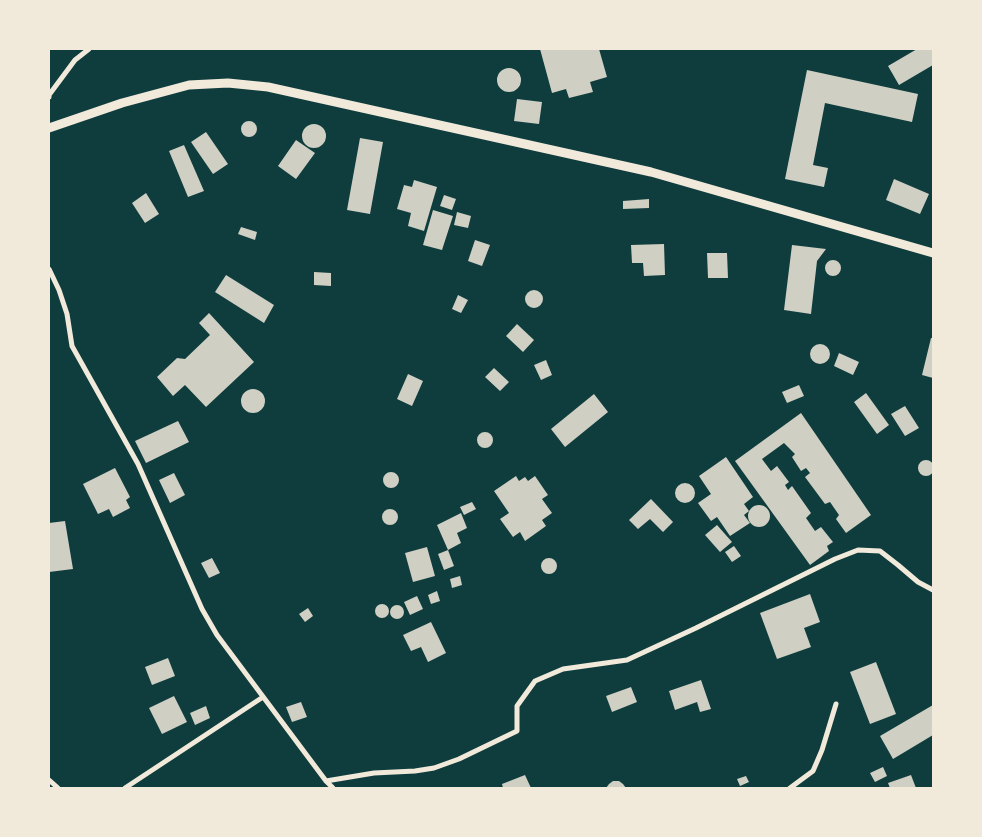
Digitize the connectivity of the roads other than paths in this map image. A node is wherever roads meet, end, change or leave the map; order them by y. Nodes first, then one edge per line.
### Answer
1 (88, 49) edge
2 (49, 97) edge
3 (49, 128) edge
4 (933, 254) edge
5 (49, 268) edge
6 (933, 590) edge
7 (263, 697) junction
8 (836, 704) dead end
9 (49, 780) edge
10 (326, 781) junction
11 (58, 788) edge
12 (125, 788) edge
13 (333, 788) edge
14 (790, 788) edge

1 - 2 street
3 - 4 street
5 - 7 street
6 - 10 street
7 - 10 street
7 - 12 street
8 - 14 street
9 - 11 street
10 - 13 street

